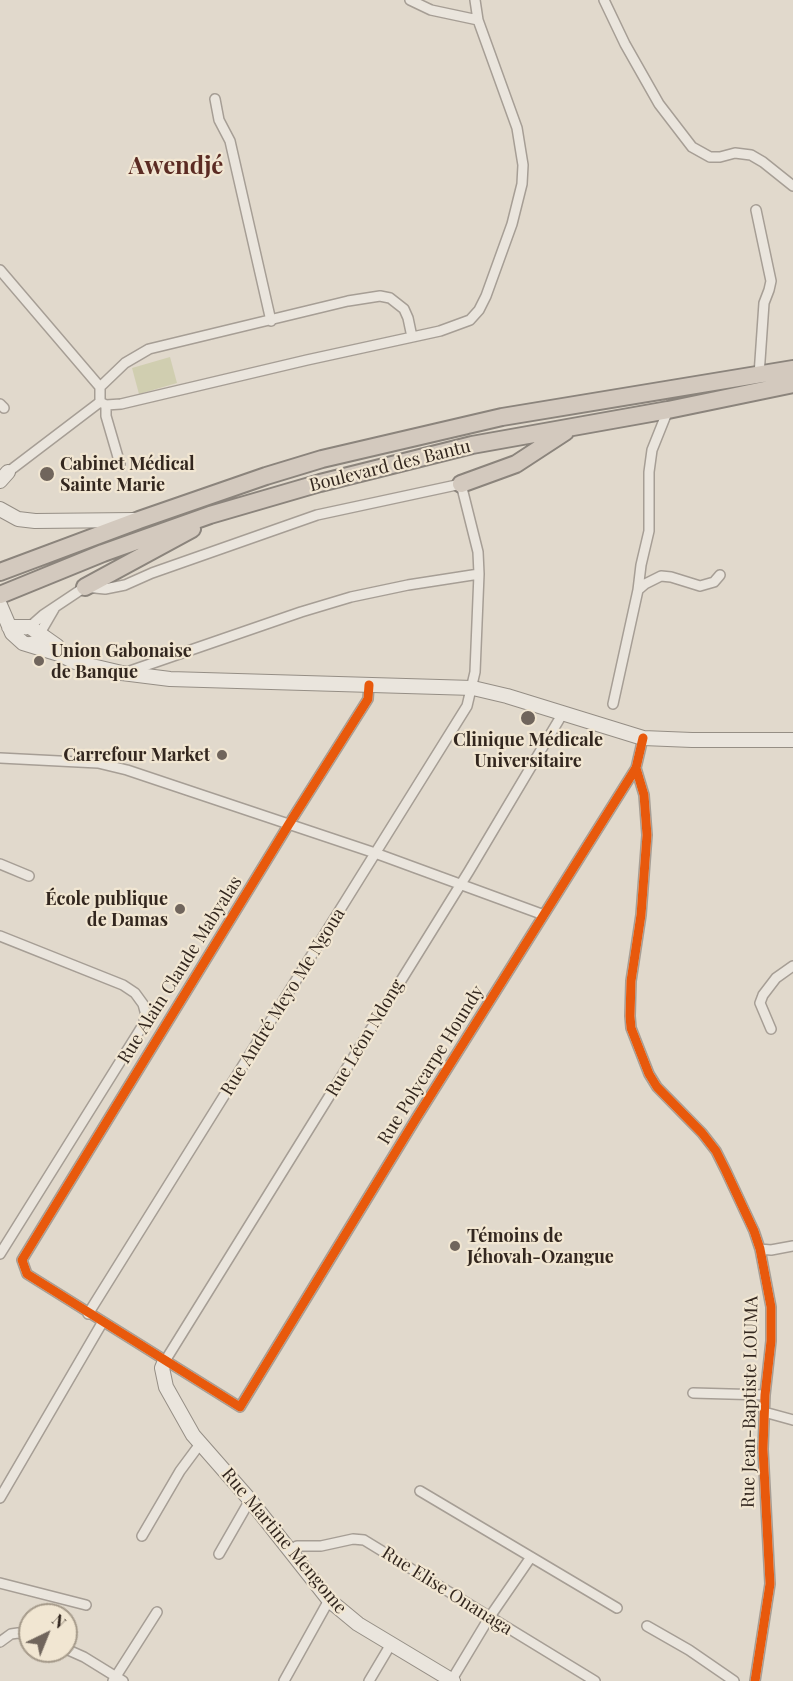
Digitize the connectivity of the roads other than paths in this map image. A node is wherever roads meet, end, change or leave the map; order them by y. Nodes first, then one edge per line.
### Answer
1 (410, 0) edge
2 (475, 0) edge
3 (604, 0) edge
4 (478, 20) junction
5 (215, 99) dead end
6 (793, 186) edge
7 (756, 210) dead end
8 (0, 270) edge
9 (271, 321) junction
10 (412, 337) junction
11 (793, 369) edge
12 (759, 375) junction
13 (793, 384) edge
14 (100, 387) junction
15 (103, 404) junction
16 (668, 410) junction
17 (570, 429) junction
18 (120, 464) dead end
19 (3, 476) edge
20 (461, 484) junction
21 (0, 509) edge
22 (210, 514) junction
23 (139, 520) junction
24 (0, 572) edge
25 (479, 574) junction
26 (720, 575) dead end
27 (121, 578) junction
28 (85, 587) joint
29 (638, 590) junction
30 (0, 595) edge
31 (0, 605) edge
32 (8, 624) junction
33 (35, 630) junction
34 (22, 642) junction
35 (64, 658) junction
36 (122, 673) junction
37 (369, 685) junction
38 (473, 688) junction
39 (613, 704) dead end
40 (563, 713) junction
41 (643, 738) junction
42 (793, 740) edge
43 (0, 758) edge
44 (636, 768) junction
45 (289, 824) junction
46 (375, 853) junction
47 (0, 864) edge
48 (29, 876) dead end
49 (459, 885) junction
50 (544, 915) junction
51 (0, 936) edge
52 (793, 966) edge
53 (771, 1029) dead end
54 (793, 1246) edge
55 (760, 1249) junction
56 (0, 1254) edge
57 (88, 1314) junction
58 (102, 1323) junction
59 (165, 1361) junction
60 (693, 1393) dead end
61 (765, 1395) junction
62 (764, 1412) junction
63 (793, 1420) edge
64 (200, 1444) junction
65 (420, 1491) dead end
66 (0, 1498) edge
67 (250, 1500) junction
68 (142, 1536) dead end
69 (290, 1550) junction
70 (219, 1554) dead end
71 (531, 1557) junction
72 (0, 1583) edge
73 (329, 1599) junction
74 (86, 1605) dead end
75 (617, 1608) dead end
76 (157, 1612) dead end
77 (489, 1618) junction
78 (646, 1626) dead end
79 (18, 1633) edge
80 (0, 1642) edge
81 (391, 1644) junction
82 (78, 1654) edge
83 (118, 1680) edge
84 (284, 1681) edge
85 (369, 1681) edge
86 (452, 1681) edge
87 (595, 1681) edge
88 (734, 1681) edge
89 (755, 1681) edge

1 - 4 street
2 - 4 street
3 - 6 street
4 - 10 street
5 - 9 street
7 - 12 street
8 - 14 street
9 - 10 street
9 - 14 street
10 - 15 street
11 - 12 highway, Boulevard des Bantu
12 - 23 highway, Boulevard des Bantu
13 - 16 highway, Boulevard des Bantu
14 - 15 street
15 - 18 street
15 - 19 street
16 - 17 highway, Boulevard des Bantu
16 - 29 street
17 - 20 highway
17 - 22 highway, Boulevard des Bantu
20 - 25 street, Rue André Meyo Me Ngoua
20 - 27 street
21 - 23 main road
22 - 27 highway
22 - 30 highway, Boulevard des Bantu
23 - 24 highway, Boulevard des Bantu
25 - 36 street
25 - 38 street, Rue André Meyo Me Ngoua
26 - 29 street
27 - 28 highway
28 - 33 street
29 - 39 street
31 - 32 main road
32 - 33 main road
32 - 34 main road
33 - 34 street
33 - 35 main road
34 - 35 main road
35 - 36 main road
36 - 37 main road
37 - 38 main road
37 - 45 street, Rue Alain Claude Mabyalas
38 - 40 main road
38 - 46 street, Rue André Meyo Me Ngoua
40 - 41 main road
40 - 49 street, Rue Léon Ndong
41 - 42 main road
41 - 44 street, Rue Polycarpe Houndy
43 - 45 street
44 - 50 street, Rue Polycarpe Houndy
44 - 55 street, Rue Jean-Baptiste LOUMA
45 - 46 street
45 - 57 street, Rue Alain Claude Mabyalas
46 - 49 street
46 - 57 street, Rue André Meyo Me Ngoua
47 - 48 street
49 - 50 street
49 - 59 street, Rue Léon Ndong
50 - 59 street, Rue Polycarpe Houndy
51 - 56 street
52 - 53 street
54 - 55 street
55 - 61 street, Rue Jean-Baptiste LOUMA
57 - 58 street
58 - 59 street
58 - 66 street
59 - 64 main road, Rue Martine Mengome
60 - 61 street
61 - 62 street, Rue Jean-Baptiste LOUMA
62 - 63 street
62 - 89 street, Rue Jean-Baptiste LOUMA
64 - 67 main road, Rue Martine Mengome
64 - 68 street
65 - 71 street
67 - 69 main road, Rue Martine Mengome
67 - 70 street
69 - 73 main road, Rue Martine Mengome
69 - 77 street, Rue Elise Onanaga
71 - 75 street
71 - 77 street
72 - 74 street
73 - 81 main road, Rue Martine Mengome
73 - 84 street
76 - 83 street
77 - 86 street
77 - 87 street, Rue Elise Onanaga
78 - 88 street
79 - 80 street
81 - 85 street
81 - 86 main road, Rue Martine Mengome
82 - 83 street

